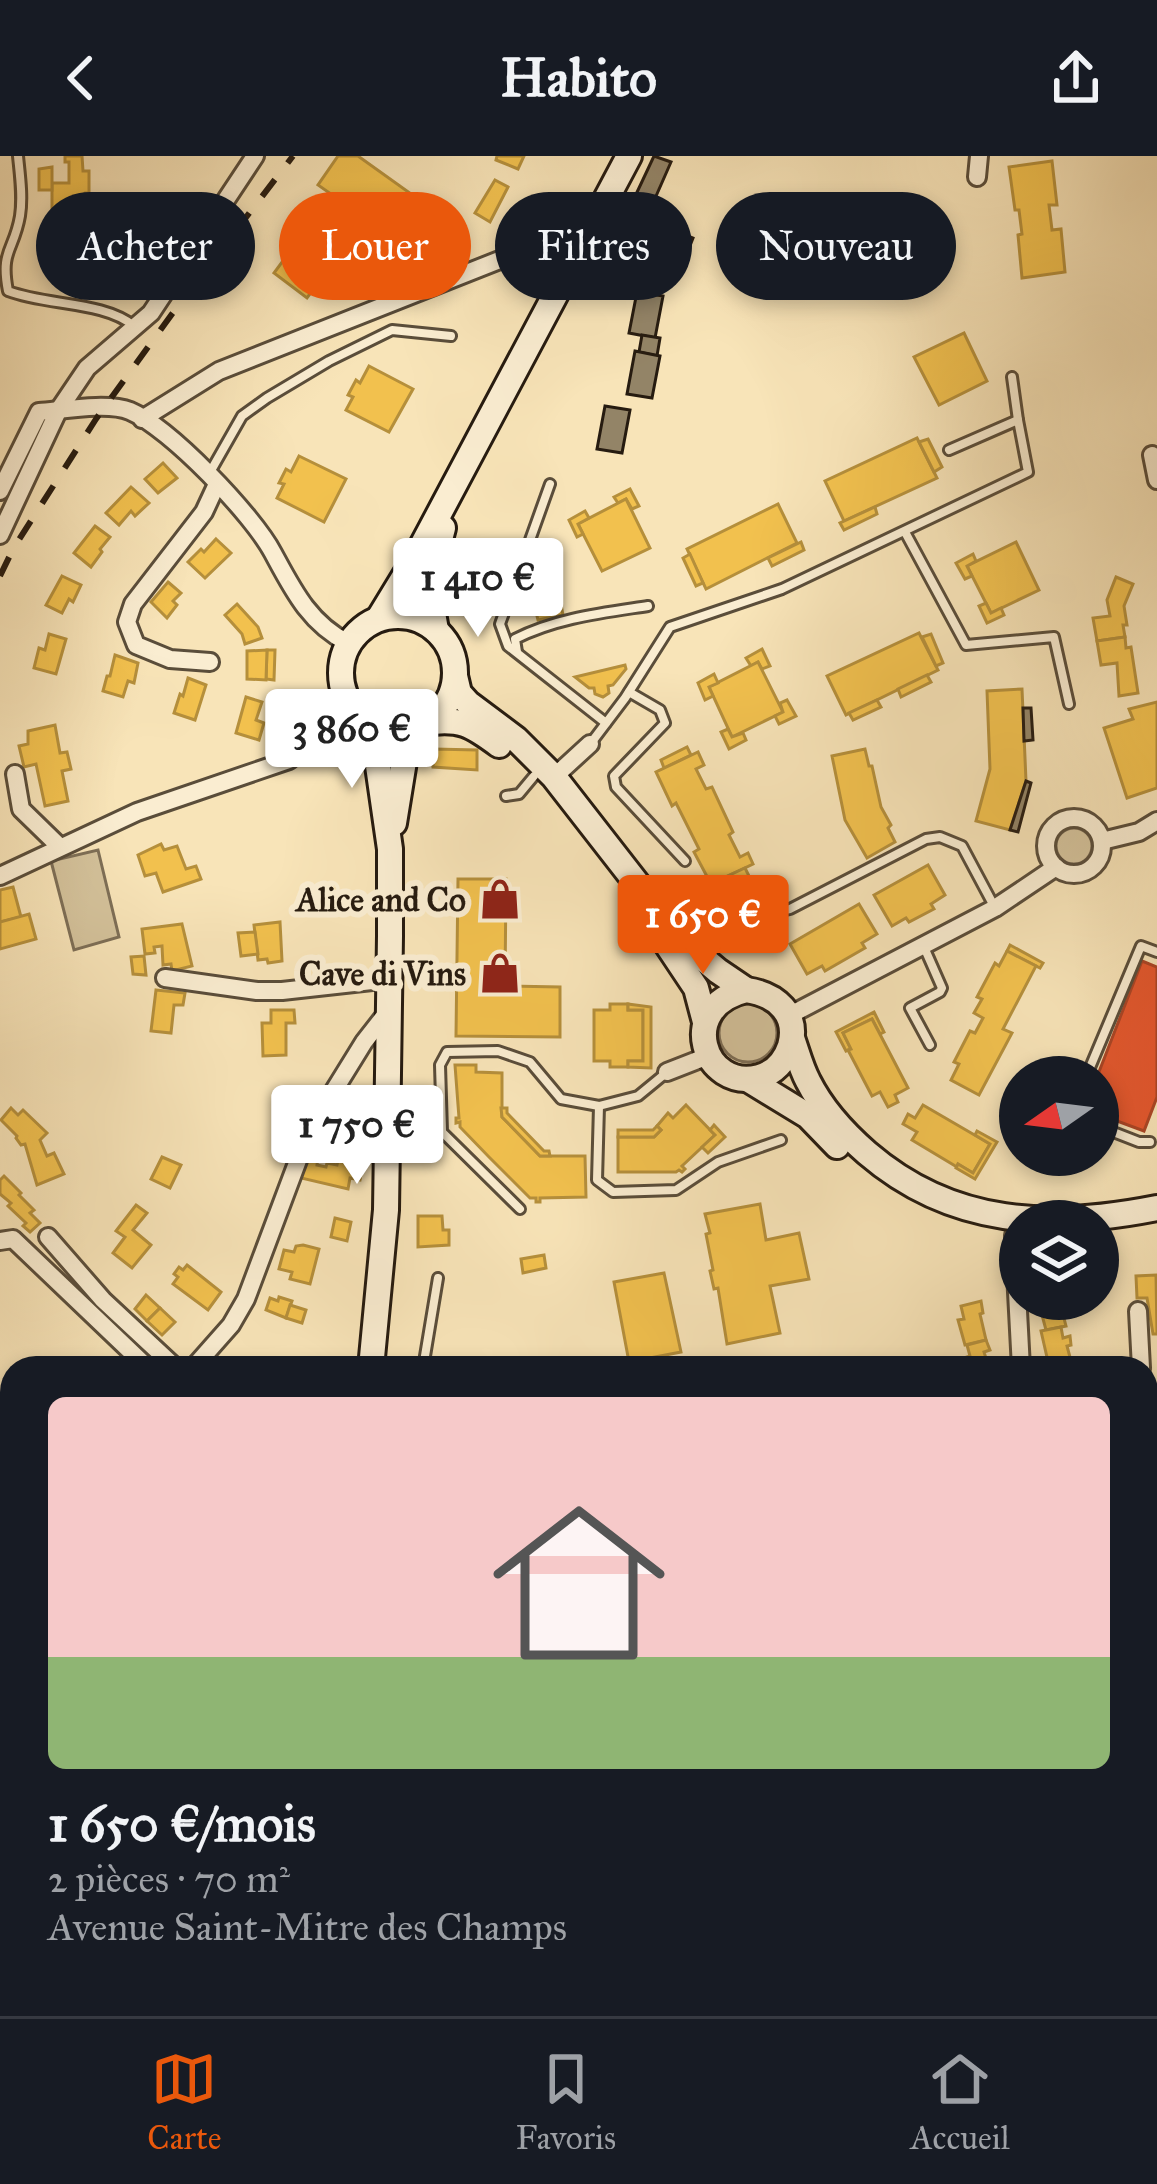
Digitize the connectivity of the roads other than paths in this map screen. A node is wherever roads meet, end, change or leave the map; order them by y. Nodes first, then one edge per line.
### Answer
1 (18, 156) edge
2 (255, 156) edge
3 (628, 156) edge
4 (979, 156) edge
5 (976, 177) dead end
6 (609, 192) edge
7 (495, 261) edge
8 (4, 292) edge
9 (551, 300) edge
10 (135, 327) junction
11 (451, 336) dead end
12 (1012, 377) dead end
13 (58, 411) junction
14 (142, 419) junction
15 (1018, 421) junction
16 (950, 450) dead end
17 (1152, 455) dead end
18 (213, 480) junction
19 (1157, 480) edge
20 (550, 484) dead end
21 (454, 485) junction
22 (0, 491) edge
23 (904, 532) junction
24 (0, 535) edge
25 (648, 605) dead end
26 (379, 618) junction
27 (436, 630) junction
28 (348, 644) junction
29 (517, 653) junction
30 (210, 662) dead end
31 (455, 676) junction
32 (629, 692) junction
33 (1069, 704) dead end
34 (352, 708) junction
35 (606, 723) junction
36 (372, 724) junction
37 (420, 725) junction
38 (590, 744) joint
39 (14, 775) dead end
40 (544, 777) junction
41 (506, 796) dead end
42 (1157, 821) edge
43 (1102, 841) junction
44 (60, 847) junction
45 (390, 849) junction
46 (685, 861) dead end
47 (1056, 867) junction
48 (0, 876) edge
49 (995, 908) junction
50 (721, 924) dead end
51 (923, 946) junction
52 (1157, 952) edge
53 (165, 978) dead end
54 (390, 979) junction
55 (746, 990) junction
56 (389, 1010) junction
57 (705, 1022) junction
58 (791, 1026) junction
59 (930, 1045) dead end
60 (708, 1055) junction
61 (1095, 1056) edge
62 (667, 1072) joint
63 (749, 1080) junction
64 (599, 1106) junction
65 (1119, 1134) edge
66 (781, 1140) dead end
67 (1150, 1142) dead end
68 (520, 1208) dead end
69 (1157, 1208) edge
70 (1157, 1224) edge
71 (1119, 1230) edge
72 (999, 1232) edge
73 (48, 1237) dead end
74 (0, 1240) edge
75 (438, 1278) dead end
76 (1138, 1311) dead end
77 (1020, 1320) edge
78 (135, 1356) edge
79 (163, 1356) edge
80 (204, 1356) edge
81 (372, 1356) edge
82 (425, 1356) edge
83 (1022, 1356) edge
84 (1140, 1356) edge

1 - 8 lane
2 - 10 street
3 - 6 street
4 - 5 street
7 - 14 street
8 - 10 lane
9 - 21 street
10 - 13 street
11 - 18 lane
12 - 15 lane
13 - 14 street
13 - 22 street
13 - 24 street
14 - 18 street
15 - 16 lane
15 - 23 lane
17 - 19 street
18 - 28 street
18 - 30 street
20 - 29 lane
21 - 26 street
21 - 27 street
23 - 32 lane
23 - 33 lane
25 - 29 lane
26 - 27 street
26 - 28 street
27 - 31 street
28 - 34 street
29 - 35 lane
31 - 37 street
31 - 40 street
32 - 35 lane
32 - 46 lane
34 - 36 street
34 - 44 street
35 - 38 lane
36 - 37 street
36 - 45 street
37 - 40 street
37 - 45 street
38 - 40 street
39 - 44 street
40 - 41 lane
40 - 55 street
40 - 57 street
42 - 43 street
43 - 47 street
43 - 47 street
44 - 48 street
45 - 54 street
47 - 49 street
49 - 50 lane
49 - 51 street
51 - 58 street
51 - 59 lane
52 - 61 lane
53 - 54 street
54 - 56 street
55 - 57 street
55 - 58 street
56 - 80 street
56 - 81 street
57 - 60 street
58 - 63 street
58 - 69 street
60 - 62 street
60 - 63 street
62 - 64 lane
63 - 72 street
64 - 66 lane
64 - 68 lane
65 - 67 lane
70 - 71 street
73 - 79 street
74 - 78 street
75 - 82 lane
76 - 84 street
77 - 83 street

